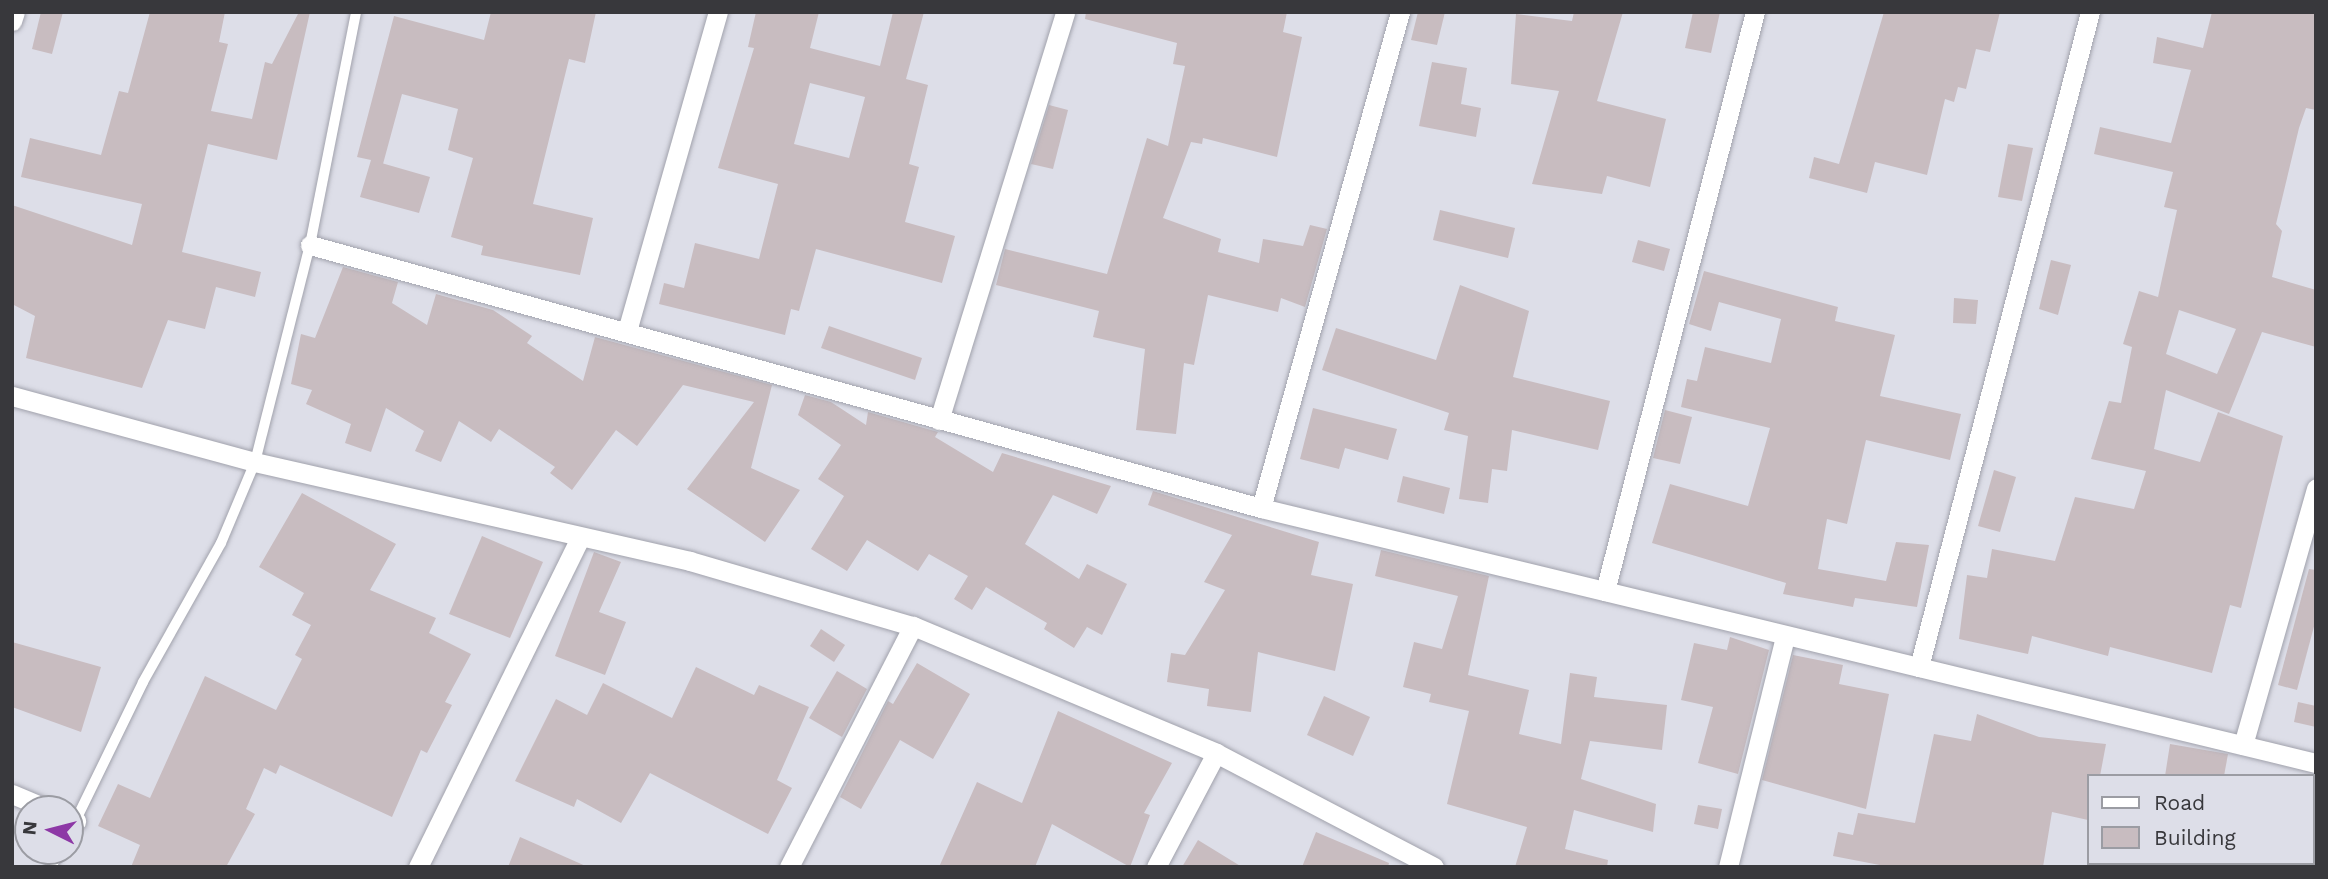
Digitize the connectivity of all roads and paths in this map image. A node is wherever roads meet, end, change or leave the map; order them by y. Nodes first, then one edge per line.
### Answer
1 (15, 12) edge
2 (356, 12) edge
3 (718, 12) edge
4 (1065, 12) edge
5 (1400, 12) edge
6 (1755, 12) edge
7 (2090, 12) edge
8 (12, 21) edge
9 (310, 245) junction
10 (627, 331) junction
11 (12, 396) edge
12 (939, 420) junction
13 (254, 462) junction
14 (2316, 488) edge
15 (1261, 508) junction
16 (580, 538) junction
17 (1605, 591) junction
18 (913, 626) junction
19 (1785, 636) junction
20 (1919, 667) junction
21 (2243, 745) junction
22 (1216, 753) junction
23 (2316, 763) edge
24 (84, 800) edge
25 (418, 867) edge
26 (789, 867) edge
27 (1157, 867) edge
28 (1434, 867) edge
29 (1728, 867) edge

1 - 8 street
2 - 9 lane
3 - 10 street
4 - 12 street
5 - 15 street
6 - 17 street
7 - 20 street
9 - 10 street
9 - 13 lane
10 - 12 street
11 - 13 street
12 - 15 street
13 - 16 street
13 - 24 lane
14 - 21 street
15 - 17 street
16 - 18 street
16 - 25 street
17 - 19 street
18 - 22 street
18 - 26 street
19 - 20 street
19 - 29 street
20 - 21 street
21 - 23 street
22 - 27 street
22 - 28 street

